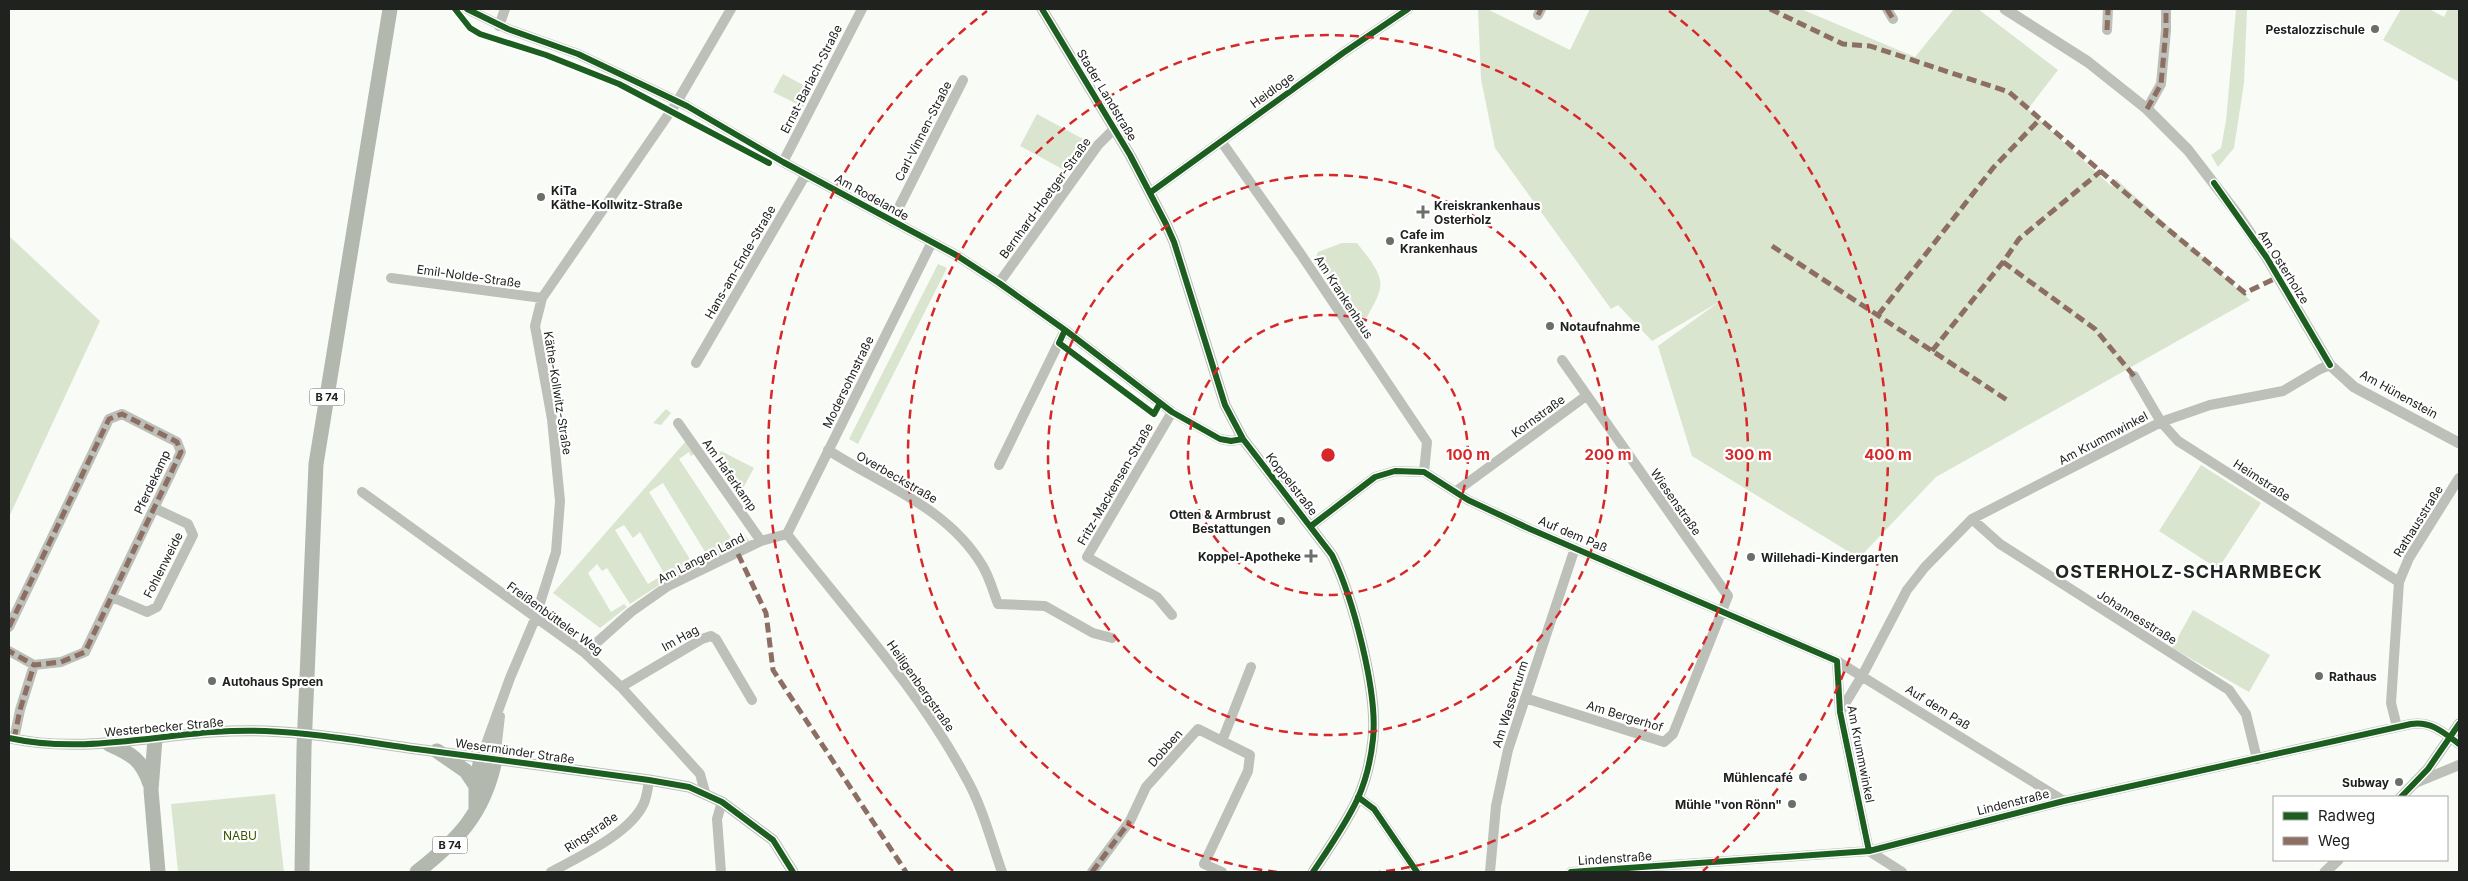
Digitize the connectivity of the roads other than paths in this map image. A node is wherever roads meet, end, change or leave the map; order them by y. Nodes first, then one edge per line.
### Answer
1 (390, 9) edge
2 (467, 9) edge
3 (505, 9) edge
4 (731, 9) edge
5 (862, 9) edge
6 (1042, 9) edge
7 (1408, 9) edge
8 (1888, 9) edge
9 (2005, 9) edge
10 (2108, 9) edge
11 (2166, 9) edge
12 (1893, 18) dead end
13 (499, 26) junction
14 (2107, 30) dead end
15 (963, 80) dead end
16 (677, 102) junction
17 (2147, 109) junction
18 (1114, 129) junction
19 (1221, 141) junction
20 (783, 162) junction
21 (806, 174) junction
22 (1151, 192) junction
23 (892, 220) junction
24 (932, 242) junction
25 (391, 278) dead end
26 (999, 283) junction
27 (542, 298) junction
28 (1065, 330) junction
29 (1562, 360) dead end
30 (696, 363) dead end
31 (2330, 365) junction
32 (2134, 376) dead end
33 (1586, 396) junction
34 (1172, 412) junction
35 (678, 422) dead end
36 (2161, 422) junction
37 (1243, 439) junction
38 (2459, 443) edge
39 (828, 450) junction
40 (999, 465) dead end
41 (1424, 472) junction
42 (2459, 478) edge
43 (362, 492) dead end
44 (1455, 492) junction
45 (154, 508) junction
46 (1972, 519) junction
47 (1311, 526) junction
48 (787, 534) junction
49 (761, 541) junction
50 (1575, 548) junction
51 (2399, 582) junction
52 (112, 597) junction
53 (1724, 610) junction
54 (1172, 615) dead end
55 (535, 619) junction
56 (9, 626) edge
57 (1112, 638) dead end
58 (9, 651) edge
59 (584, 652) junction
60 (1837, 661) junction
61 (34, 665) junction
62 (1251, 667) dead end
63 (1863, 674) junction
64 (621, 687) junction
65 (1525, 698) junction
66 (752, 700) dead end
67 (1840, 712) junction
68 (2459, 724) edge
69 (2397, 727) junction
70 (322, 736) joint
71 (11, 738) edge
72 (150, 740) junction
73 (1222, 741) junction
74 (2455, 741) edge
75 (109, 744) junction
76 (437, 751) junction
77 (488, 759) junction
78 (2257, 759) junction
79 (2459, 765) edge
80 (144, 767) junction
81 (649, 780) junction
82 (2414, 783) junction
83 (476, 786) junction
84 (152, 790) junction
85 (704, 792) junction
86 (2402, 796) edge
87 (1358, 797) junction
88 (2064, 800) junction
89 (722, 802) junction
90 (476, 811) junction
91 (1869, 851) junction
92 (2337, 861) edge
93 (158, 872) edge
94 (302, 872) edge
95 (417, 872) edge
96 (551, 872) edge
97 (721, 872) edge
98 (793, 872) edge
99 (1002, 872) edge
100 (1092, 872) edge
101 (1222, 872) edge
102 (1313, 872) edge
103 (1417, 872) edge
104 (1490, 872) edge
105 (1572, 872) edge
106 (1902, 872) edge
107 (2325, 872) edge

1 - 94 main road, B 74
2 - 13 street, Am Rodelande
3 - 13 street
4 - 16 street, Käthe-Kollwitz-Straße
5 - 20 street, Ernst-Barlach-Straße
6 - 18 street, Stader Landstraße
7 - 19 street, Heidloge
8 - 12 street
9 - 17 street, Am Osterholze
10 - 14 street
11 - 17 street
13 - 16 street, Am Rodelande
15 - 23 street, Carl-Vinnen-Straße
16 - 20 street, Am Rodelande
16 - 27 street, Käthe-Kollwitz-Straße
17 - 31 street, Am Osterholze
18 - 22 street, Stader Landstraße
18 - 26 street, Bernhard-Hoetger-Straße
19 - 22 street, Heidloge
19 - 41 street, Am Krankenhaus
20 - 21 street, Am Rodelande
21 - 23 street, Am Rodelande
21 - 30 street, Hans-am-Ende-Straße
22 - 37 street, Koppelstraße
23 - 24 street, Am Rodelande
24 - 26 street, Am Rodelande
24 - 39 street, Modersohnstraße
25 - 27 street, Emil-Nolde-Straße
26 - 28 street, Am Rodelande
27 - 55 street, Käthe-Kollwitz-Straße
28 - 34 street, Am Rodelande
28 - 40 street
29 - 33 street, Wiesenstraße
31 - 36 street
31 - 38 street, Am Hünenstein
32 - 36 street, Heimstraße
33 - 44 street, Kornstraße
33 - 53 street, Wiesenstraße
34 - 37 street, Am Rodelande
34 - 54 street, Fritz-Mackensen-Straße
35 - 49 street, Am Haferkamp
36 - 46 street, Am Krummwinkel
36 - 51 street, Heimstraße
37 - 47 street, Koppelstraße
39 - 48 street, Modersohnstraße
39 - 57 street, Overbeckstraße
41 - 44 street, Auf dem Paß
41 - 47 street
42 - 51 street, Rathausstraße
43 - 55 street, Freißenbütteler Weg
44 - 50 street, Auf dem Paß
45 - 52 street, Pferdekamp
45 - 52 street, Fohlenweide
45 - 56 street, Pferdekamp
46 - 63 street, Am Krummwinkel
46 - 78 street, Johannesstraße
47 - 87 street, Koppelstraße
48 - 49 street, Am Langen Land
48 - 99 street, Heiligenbergstraße
49 - 59 street, Am Langen Land
50 - 53 street, Auf dem Paß
50 - 65 street, Am Wasserturm
51 - 69 street, Rathausstraße
52 - 61 street, Pferdekamp
53 - 60 street, Auf dem Paß
53 - 65 street, Am Bergerhof
55 - 59 street, Freißenbütteler Weg
55 - 77 street, Käthe-Kollwitz-Straße
58 - 61 street
59 - 64 street, Freißenbütteler Weg
60 - 63 street, Auf dem Paß
60 - 67 street, Am Krummwinkel
61 - 71 street
62 - 73 street
63 - 67 street, Am Krummwinkel
63 - 88 street, Auf dem Paß
64 - 66 street, Im Hag
64 - 85 street, Freißenbütteler Weg
65 - 104 street, Am Wasserturm
67 - 91 street, Am Krummwinkel
68 - 74 street
69 - 74 street, Lindenstraße
69 - 78 street, Lindenstraße
70 - 72 street, Westerbecker Straße
70 - 76 street, Wesermünder Straße
71 - 75 street, Westerbecker Straße
72 - 75 street, Westerbecker Straße
72 - 80 main road
72 - 84 main road
73 - 100 street, Dobben
73 - 101 street, Dobben
74 - 82 street
75 - 80 main road
76 - 77 street, Wesermünder Straße
76 - 83 main road
77 - 81 street, Wesermünder Straße
77 - 83 main road
77 - 90 main road
78 - 88 street, Lindenstraße
79 - 82 street
80 - 84 main road
81 - 85 street, Wesermünder Straße
81 - 96 street, Ringstraße
82 - 86 street
83 - 90 main road
84 - 93 main road
85 - 89 street, Wesermünder Straße
87 - 102 street, Koppelstraße
87 - 103 street
88 - 91 street, Lindenstraße
89 - 97 street
89 - 98 street, Wesermünder Straße
90 - 95 main road, B 74
91 - 105 street, Lindenstraße
91 - 106 street
92 - 107 street

